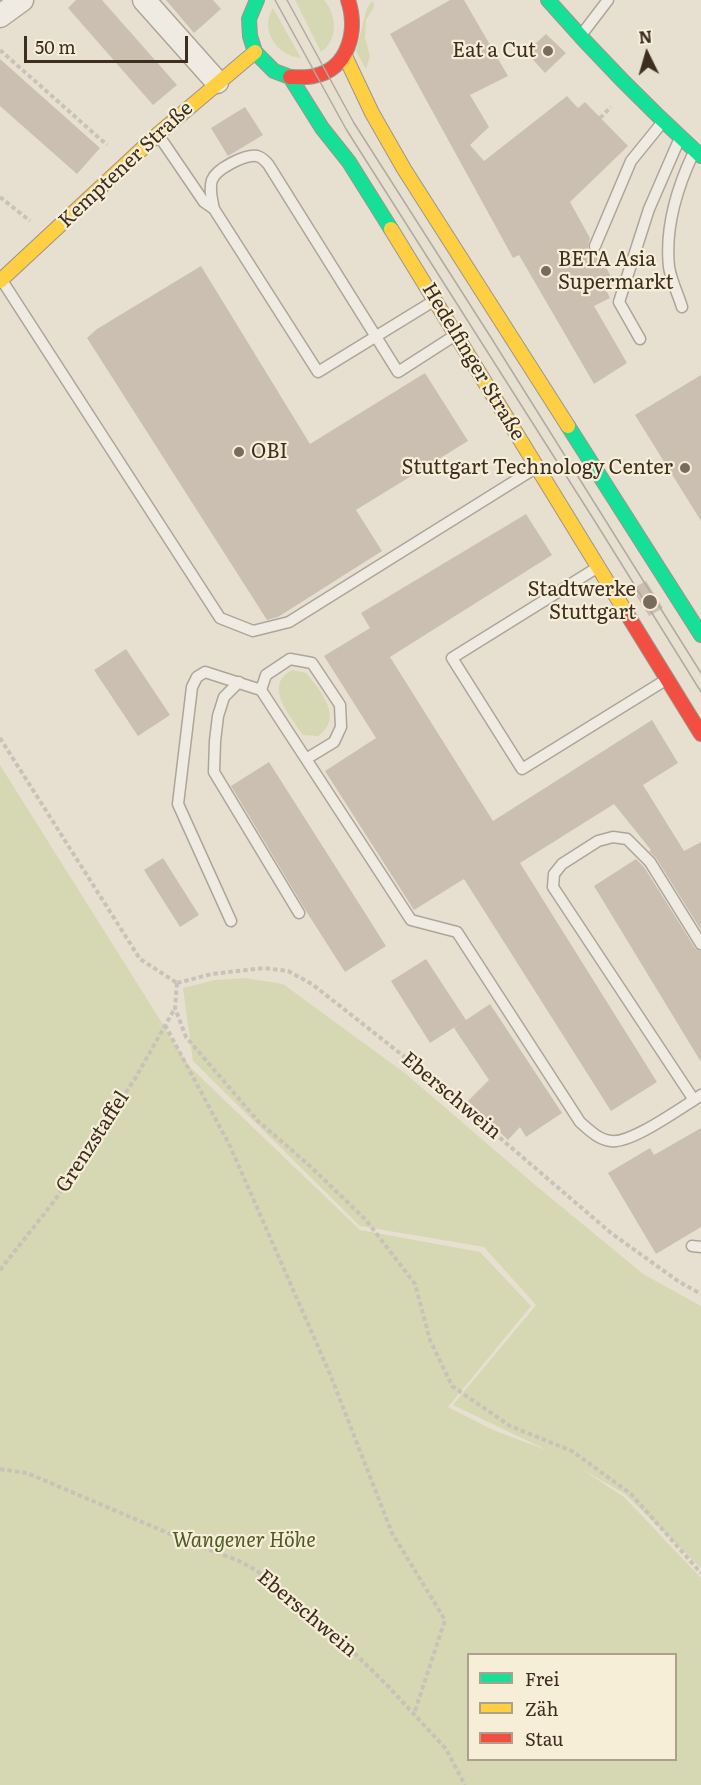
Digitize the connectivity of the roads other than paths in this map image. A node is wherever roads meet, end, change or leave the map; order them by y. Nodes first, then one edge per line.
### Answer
1 (22, 0) edge
2 (144, 0) edge
3 (548, 0) edge
4 (608, 0) edge
5 (254, 1) edge
6 (354, 3) edge
7 (0, 16) edge
8 (580, 36) junction
9 (255, 52) junction
10 (345, 56) junction
11 (290, 77) junction
12 (218, 82) junction
13 (663, 122) junction
14 (158, 134) junction
15 (680, 137) junction
16 (698, 154) edge
17 (214, 209) junction
18 (595, 246) dead end
19 (1, 280) edge
20 (435, 300) junction
21 (682, 307) dead end
22 (457, 335) junction
23 (640, 339) dead end
24 (537, 468) junction
25 (598, 567) junction
26 (701, 635) edge
27 (667, 679) junction
28 (239, 682) junction
29 (261, 690) junction
30 (701, 734) edge
31 (306, 759) junction
32 (299, 913) dead end
33 (231, 921) dead end
34 (701, 944) edge
35 (697, 1098) edge

1 - 7 street
2 - 12 street
3 - 8 street
4 - 8 lane
5 - 9 street
6 - 10 street
8 - 13 street
9 - 11 street, Hedelfinger Straße
9 - 12 street, Kemptener Straße
10 - 11 street
10 - 26 street
11 - 20 street, Hedelfinger Straße
12 - 14 street, Kemptener Straße
13 - 15 street
13 - 18 lane
14 - 17 lane
14 - 19 street, Kemptener Straße
15 - 16 street
15 - 23 lane
16 - 21 lane
17 - 20 lane
17 - 22 lane
19 - 24 lane
20 - 22 street, Hedelfinger Straße
22 - 24 street, Hedelfinger Straße
24 - 25 street, Hedelfinger Straße
25 - 27 street, Hedelfinger Straße
25 - 27 lane
27 - 30 street, Hedelfinger Straße
28 - 29 lane
28 - 32 lane
28 - 33 lane
29 - 31 lane
29 - 31 lane
31 - 35 lane
34 - 35 lane

